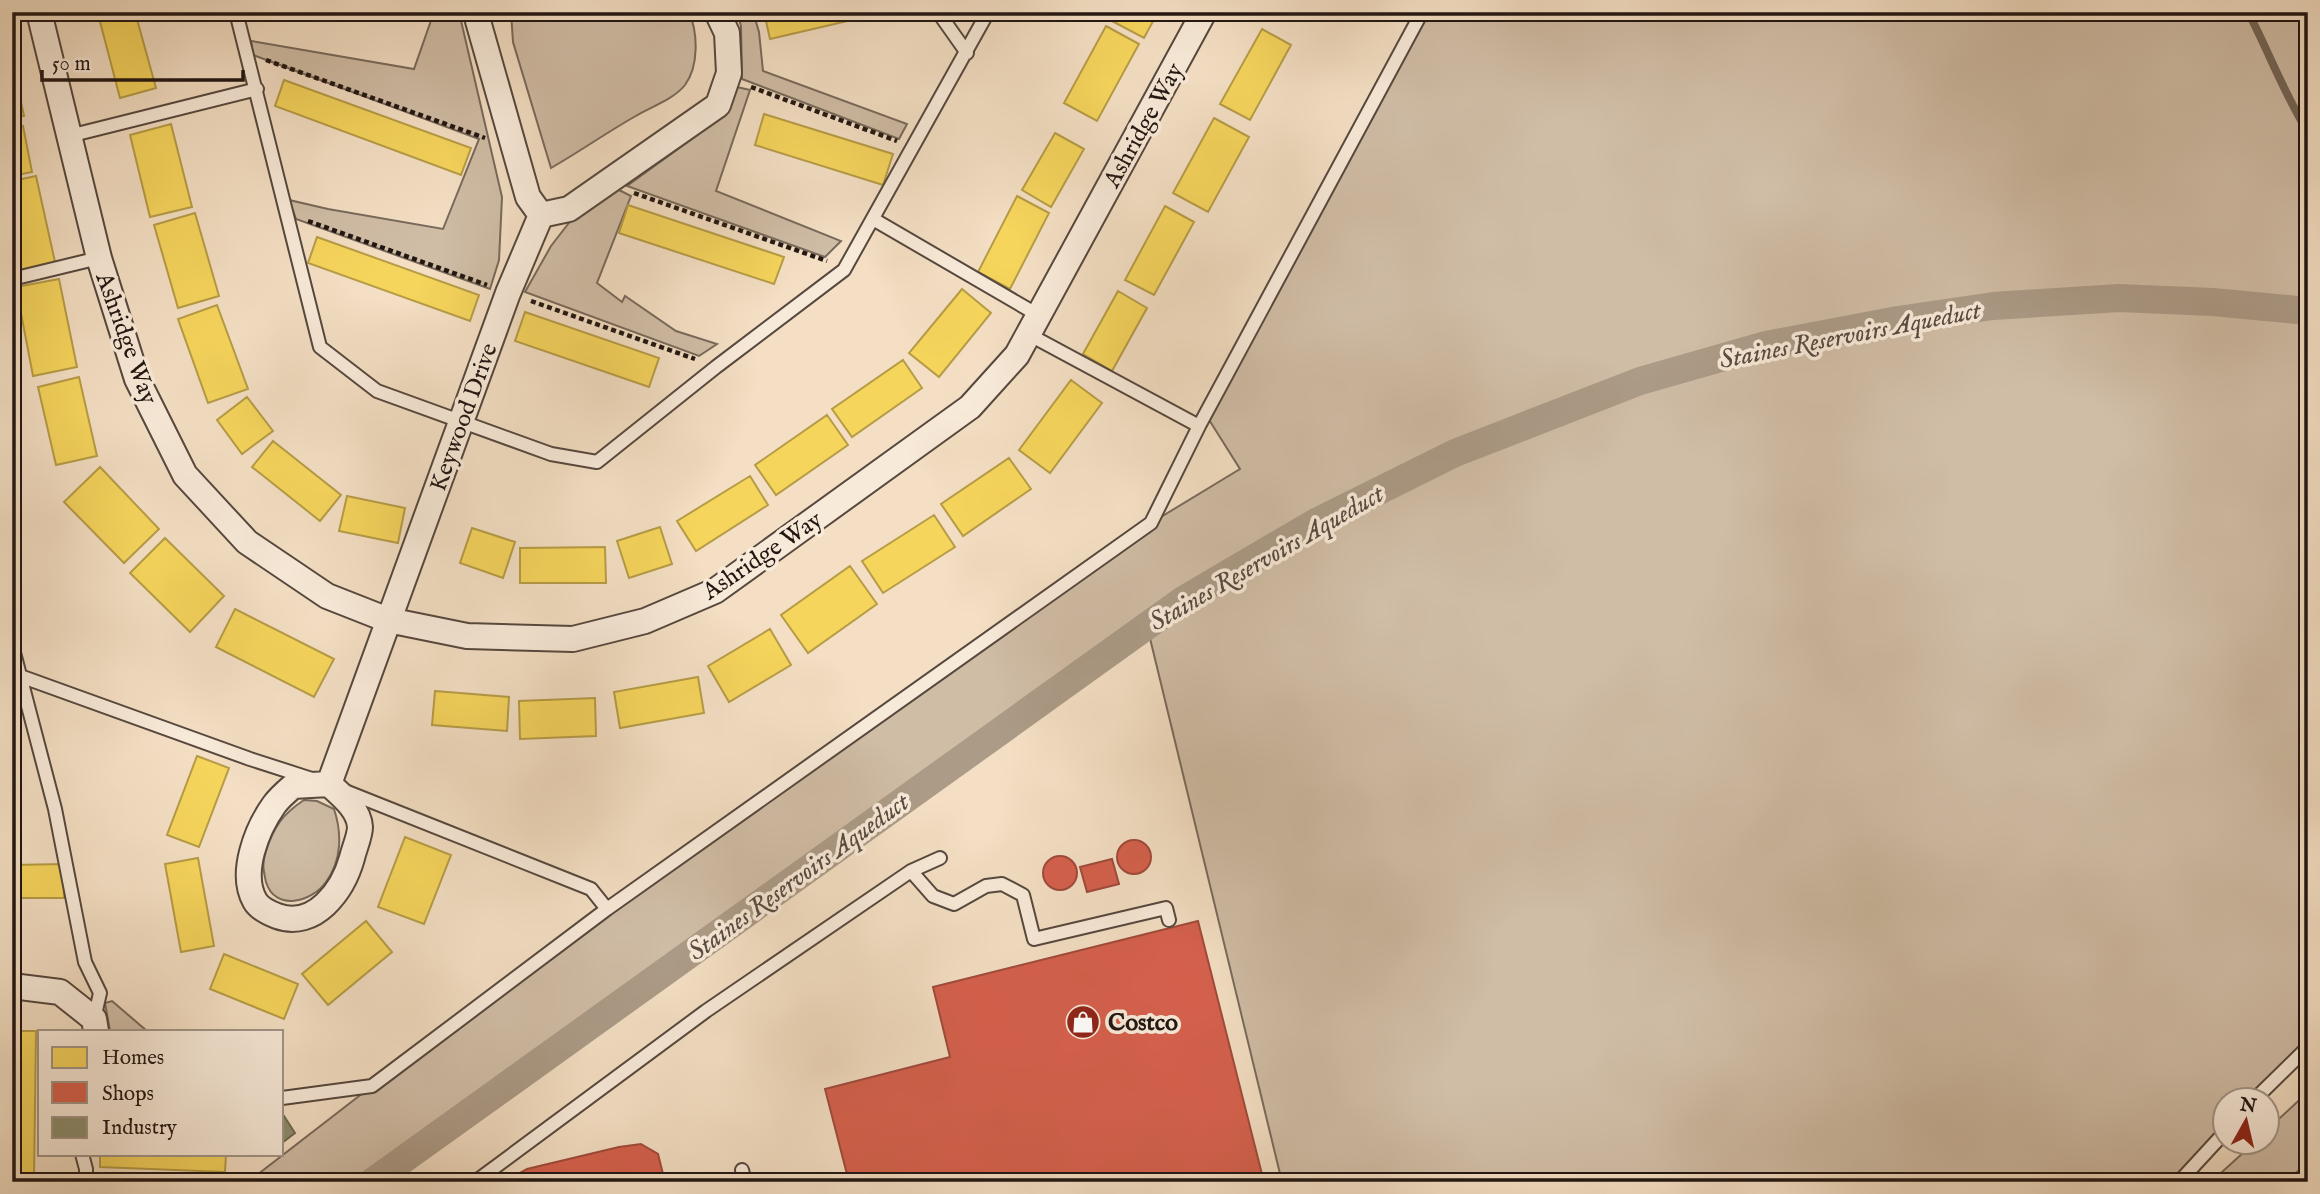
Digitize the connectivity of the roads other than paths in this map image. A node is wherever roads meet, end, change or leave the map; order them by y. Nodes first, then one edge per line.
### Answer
1 (39, 12) edge
2 (236, 12) edge
3 (481, 12) edge
4 (717, 12) edge
5 (938, 12) edge
6 (988, 12) edge
7 (1205, 12) edge
8 (1422, 12) edge
9 (967, 53) junction
10 (257, 89) junction
11 (69, 136) junction
12 (541, 215) junction
13 (873, 219) junction
14 (99, 258) junction
15 (12, 279) edge
16 (1033, 325) junction
17 (461, 422) junction
18 (1199, 426) junction
19 (388, 620) junction
20 (12, 645) edge
21 (20, 676) junction
22 (329, 784) junction
23 (940, 858) dead end
24 (911, 871) junction
25 (607, 909) junction
26 (1169, 920) dead end
27 (12, 986) edge
28 (95, 1025) edge
29 (2308, 1047) edge
30 (2268, 1086) edge
31 (284, 1098) edge
32 (2212, 1145) edge
33 (83, 1156) edge
34 (86, 1182) edge
35 (475, 1182) edge
36 (2179, 1182) edge

1 - 11 street, Ashridge Way
2 - 10 lane
3 - 12 street
4 - 12 street
5 - 9 lane
6 - 9 lane
7 - 16 street, Ashridge Way
8 - 18 lane
9 - 13 lane
10 - 11 lane
10 - 17 lane
11 - 14 street, Ashridge Way
12 - 17 street, Keywood Drive
13 - 16 lane
13 - 17 lane
14 - 15 lane
14 - 19 street, Ashridge Way
16 - 18 lane
16 - 19 street, Ashridge Way
17 - 19 street, Keywood Drive
18 - 25 lane
19 - 22 street, Keywood Drive
20 - 21 lane
21 - 22 lane
21 - 28 lane
22 - 22 street
22 - 25 lane
23 - 24 lane
24 - 26 lane
24 - 35 lane
25 - 31 lane
27 - 28 street
29 - 30 lane
32 - 36 lane
33 - 34 lane

